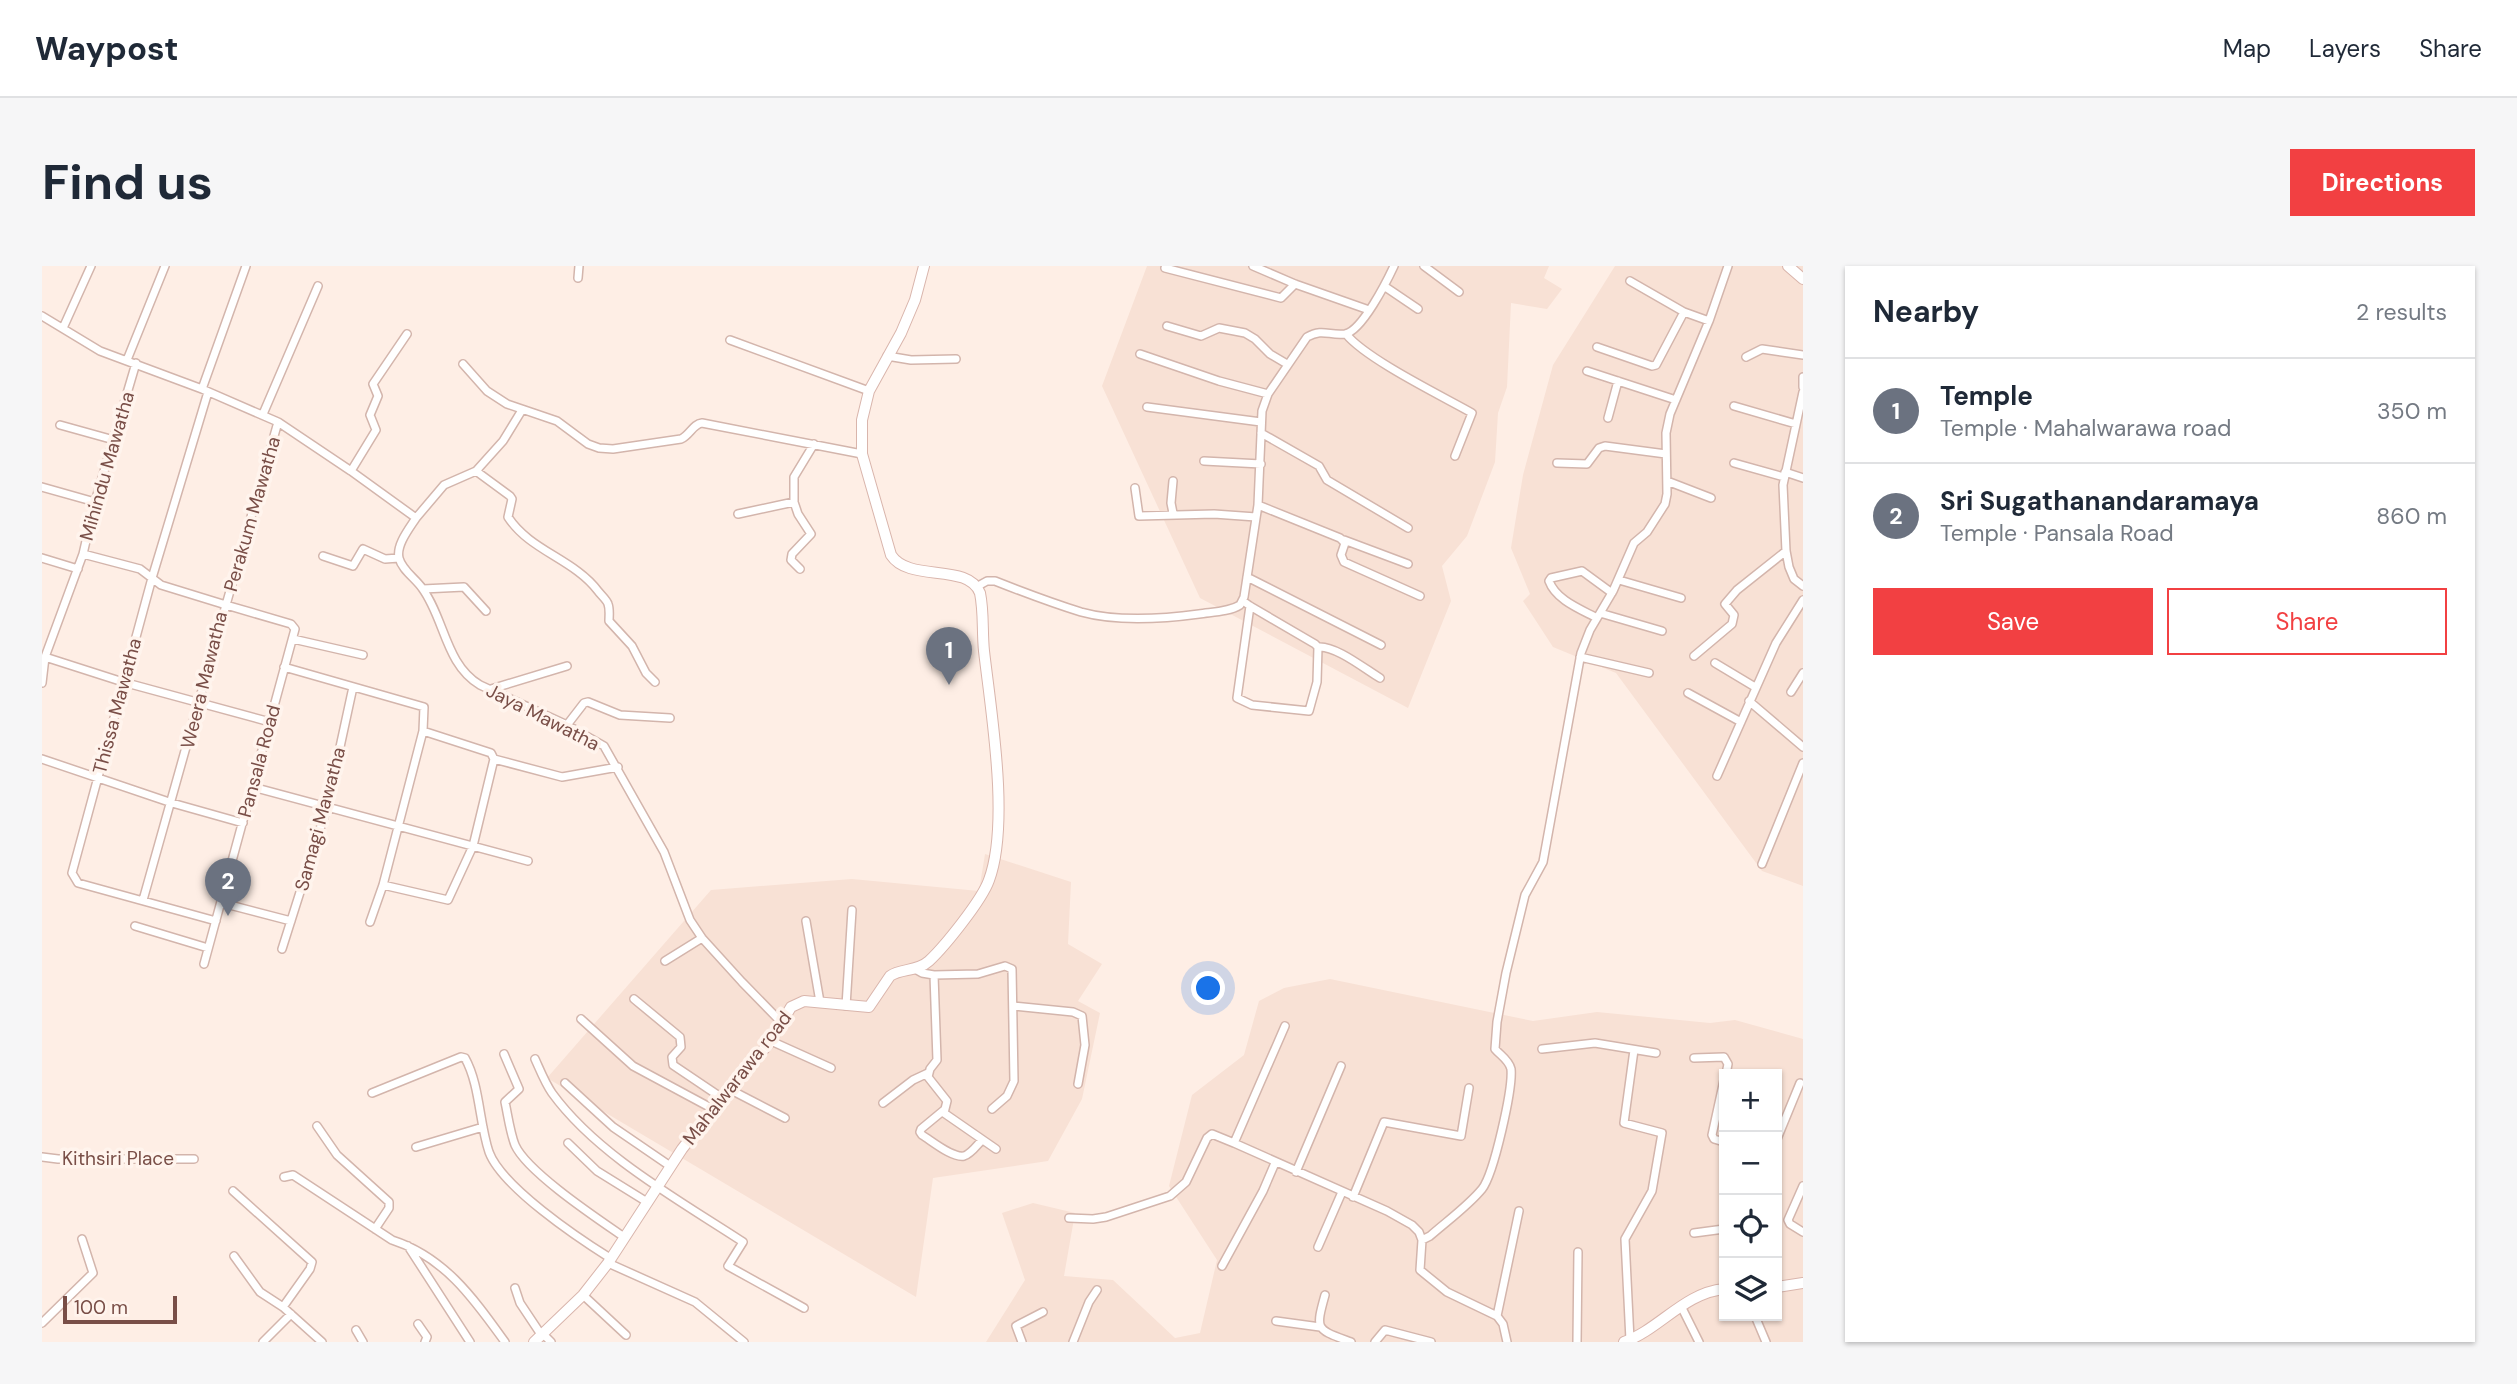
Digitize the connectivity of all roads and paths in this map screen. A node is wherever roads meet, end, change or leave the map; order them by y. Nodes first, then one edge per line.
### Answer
1 (91, 266) edge
2 (165, 266) edge
3 (246, 266) edge
4 (579, 266) edge
5 (924, 266) edge
6 (1253, 266) edge
7 (1394, 266) edge
8 (1424, 266) edge
9 (1728, 266) edge
10 (1788, 266) edge
11 (1166, 268) dead end
12 (578, 278) dead end
13 (1803, 279) edge
14 (1630, 281) dead end
15 (1295, 284) junction
16 (318, 286) dead end
17 (1384, 286) junction
18 (1459, 292) dead end
19 (1418, 309) dead end
20 (1369, 310) junction
21 (1684, 312) junction
22 (42, 316) edge
23 (1709, 321) junction
24 (1167, 326) dead end
25 (63, 328) junction
26 (407, 334) dead end
27 (1346, 334) junction
28 (730, 340) dead end
29 (1597, 347) dead end
30 (1140, 354) dead end
31 (1803, 355) edge
32 (887, 356) junction
33 (1746, 357) dead end
34 (956, 359) dead end
35 (127, 360) junction
36 (136, 363) junction
37 (463, 364) dead end
38 (1287, 364) junction
39 (1587, 371) dead end
40 (1803, 380) edge
41 (1618, 381) junction
42 (1803, 387) edge
43 (205, 390) junction
44 (869, 391) junction
45 (1803, 392) edge
46 (1268, 394) junction
47 (1676, 400) junction
48 (1734, 406) dead end
49 (1147, 407) dead end
50 (522, 410) junction
51 (263, 414) junction
52 (1608, 418) dead end
53 (278, 422) junction
54 (1261, 422) junction
55 (60, 425) dead end
56 (1796, 425) junction
57 (1261, 433) junction
58 (114, 440) junction
59 (814, 444) junction
60 (862, 454) junction
61 (1665, 454) junction
62 (1455, 456) dead end
63 (1204, 461) dead end
64 (1557, 463) dead end
65 (1734, 463) dead end
66 (1261, 464) junction
67 (351, 471) junction
68 (476, 471) junction
69 (1785, 475) junction
70 (1803, 478) edge
71 (1173, 481) dead end
72 (1667, 481) junction
73 (42, 487) edge
74 (1135, 488) dead end
75 (1711, 498) dead end
76 (95, 502) junction
77 (794, 502) junction
78 (1258, 505) junction
79 (1173, 513) junction
80 (738, 514) dead end
81 (1256, 517) junction
82 (416, 518) junction
83 (1408, 528) dead end
84 (1344, 540) junction
85 (1786, 551) junction
86 (83, 554) junction
87 (323, 556) dead end
88 (42, 558) edge
89 (399, 558) junction
90 (1408, 564) dead end
91 (78, 569) junction
92 (800, 569) dead end
93 (1247, 577) junction
94 (152, 578) junction
95 (1619, 579) junction
96 (978, 586) junction
97 (1803, 586) edge
98 (423, 589) junction
99 (1612, 593) junction
100 (1420, 596) dead end
101 (1681, 598) dead end
102 (1803, 600) edge
103 (1246, 604) junction
104 (226, 605) junction
105 (486, 611) dead end
106 (1598, 616) junction
107 (1662, 631) dead end
108 (293, 639) junction
109 (1381, 645) dead end
110 (1318, 647) junction
111 (363, 655) dead end
112 (1694, 656) dead end
113 (45, 657) junction
114 (1580, 657) junction
115 (1714, 663) dead end
116 (567, 666) dead end
117 (285, 667) junction
118 (1649, 673) dead end
119 (1803, 673) edge
120 (1380, 678) dead end
121 (122, 682) junction
122 (655, 682) dead end
123 (42, 683) edge
124 (354, 687) junction
125 (1755, 687) junction
126 (491, 690) junction
127 (1791, 692) dead end
128 (1688, 693) dead end
129 (198, 701) junction
130 (1749, 701) junction
131 (670, 718) dead end
132 (270, 722) junction
133 (1741, 722) junction
134 (567, 725) junction
135 (424, 731) junction
136 (1803, 747) edge
137 (42, 759) edge
138 (494, 759) junction
139 (1803, 763) edge
140 (618, 767) junction
141 (1717, 776) dead end
142 (97, 779) junction
143 (253, 787) junction
144 (172, 803) junction
145 (327, 807) junction
146 (243, 823) junction
147 (397, 825) junction
148 (473, 846) junction
149 (528, 861) dead end
150 (1762, 864) dead end
151 (383, 885) junction
152 (143, 900) junction
153 (222, 903) junction
154 (852, 910) dead end
155 (216, 920) junction
156 (291, 921) junction
157 (806, 921) dead end
158 (370, 922) dead end
159 (135, 926) dead end
160 (702, 938) junction
161 (208, 948) junction
162 (282, 949) dead end
163 (665, 961) dead end
164 (204, 964) dead end
165 (915, 969) junction
166 (934, 975) junction
167 (634, 999) dead end
168 (820, 1002) junction
169 (846, 1006) junction
170 (1014, 1006) junction
171 (581, 1020) dead end
172 (782, 1023) junction
173 (1285, 1026) dead end
174 (771, 1041) junction
175 (1542, 1049) dead end
176 (1634, 1050) junction
177 (1657, 1053) dead end
178 (504, 1054) dead end
179 (1694, 1058) dead end
180 (535, 1059) dead end
181 (1341, 1066) dead end
182 (831, 1068) dead end
183 (1727, 1069) edge
184 (928, 1073) junction
185 (565, 1083) dead end
186 (1800, 1083) dead end
187 (1077, 1084) dead end
188 (1469, 1088) dead end
189 (372, 1093) dead end
190 (725, 1093) junction
191 (883, 1103) dead end
192 (1719, 1103) edge
193 (713, 1109) junction
194 (992, 1109) dead end
195 (944, 1110) junction
196 (785, 1118) dead end
197 (317, 1126) dead end
198 (483, 1128) junction
199 (1780, 1132) edge
200 (982, 1140) junction
201 (1719, 1140) edge
202 (568, 1143) dead end
203 (1234, 1143) junction
204 (416, 1147) dead end
205 (996, 1149) dead end
206 (42, 1157) edge
207 (194, 1159) dead end
208 (1275, 1163) junction
209 (670, 1166) junction
210 (1296, 1172) junction
211 (284, 1177) dead end
212 (657, 1186) junction
213 (1803, 1186) edge
214 (233, 1191) dead end
215 (1342, 1192) junction
216 (1353, 1197) junction
217 (647, 1202) junction
218 (1519, 1211) dead end
219 (1069, 1218) dead end
220 (375, 1229) junction
221 (1719, 1229) edge
222 (1803, 1232) edge
223 (1694, 1233) dead end
224 (624, 1237) junction
225 (82, 1239) dead end
226 (1422, 1240) junction
227 (407, 1245) junction
228 (1318, 1247) dead end
229 (1578, 1252) dead end
230 (234, 1256) dead end
231 (609, 1260) junction
232 (1222, 1266) dead end
233 (1803, 1283) edge
234 (1782, 1286) edge
235 (515, 1288) dead end
236 (1097, 1290) dead end
237 (1719, 1290) edge
238 (583, 1295) junction
239 (1325, 1295) dead end
240 (1681, 1306) junction
241 (283, 1307) junction
242 (804, 1308) dead end
243 (1043, 1312) dead end
244 (291, 1314) junction
245 (1497, 1316) junction
246 (1276, 1321) dead end
247 (1757, 1321) edge
248 (42, 1323) edge
249 (418, 1324) dead end
250 (1320, 1327) junction
251 (356, 1331) dead end
252 (626, 1335) dead end
253 (543, 1338) edge
254 (1627, 1341) edge
255 (263, 1342) edge
256 (322, 1342) edge
257 (363, 1342) edge
258 (425, 1342) edge
259 (470, 1342) edge
260 (505, 1342) edge
261 (744, 1342) edge
262 (1021, 1342) edge
263 (1073, 1342) edge
264 (1350, 1342) edge
265 (1375, 1342) edge
266 (1431, 1342) edge
267 (1507, 1342) edge
268 (1577, 1342) edge
269 (1699, 1342) edge
270 (1766, 1342) edge

1 - 25 street
2 - 35 street
3 - 43 street, Thissa Mawatha
4 - 12 street
5 - 32 street
6 - 15 street
7 - 17 street
8 - 18 street
9 - 23 street
10 - 13 street
11 - 15 street
14 - 21 street
15 - 20 street
16 - 51 street
17 - 19 street
17 - 20 street
20 - 27 street
21 - 23 street
21 - 29 street
22 - 25 street
23 - 47 street
24 - 38 street
25 - 35 street
26 - 67 street
27 - 38 street
27 - 62 street
28 - 44 street
30 - 46 street
31 - 33 street
32 - 34 street
32 - 44 street
35 - 36 street
36 - 43 street
36 - 58 street, Mihindu Mawatha
37 - 50 street
38 - 46 street
39 - 41 street
40 - 42 street
41 - 47 street
41 - 52 street
43 - 51 street
43 - 94 street, Thissa Mawatha
44 - 60 street
45 - 56 street
46 - 54 street
47 - 61 street
48 - 56 street
49 - 54 street
50 - 59 street
50 - 68 street
51 - 53 street
53 - 67 street
53 - 104 street, Perakum Mawatha
54 - 57 street
55 - 58 street
56 - 69 street
57 - 66 street
57 - 83 street
58 - 76 street, Mihindu Mawatha
59 - 60 street
59 - 77 street
60 - 96 street
61 - 64 street
61 - 72 street
63 - 66 street
65 - 69 street
66 - 78 street
67 - 82 street
68 - 82 street
68 - 122 street
69 - 70 street
69 - 85 street
71 - 79 street
72 - 75 street
72 - 95 street
73 - 76 street
74 - 79 street
76 - 86 street, Mihindu Mawatha
77 - 80 street
77 - 92 street
78 - 81 street
78 - 84 street
79 - 81 street
81 - 93 street
82 - 89 street
84 - 90 street
84 - 100 street
85 - 97 street
85 - 112 street
86 - 91 street, Mihindu Mawatha
86 - 94 street, Weera Mawatha
87 - 89 street
88 - 91 street
89 - 98 street, Jaya Mawatha
91 - 113 street, Mihindu Mawatha
93 - 103 street
93 - 109 street
94 - 104 street, Weera Mawatha
94 - 121 street, Thissa Mawatha
95 - 99 street
95 - 101 street
96 - 103 street
96 - 165 street, Mahalwarawa road
98 - 105 street
98 - 126 street, Jaya Mawatha
99 - 106 street
99 - 106 street
102 - 125 street
103 - 110 street
103 - 110 street
104 - 108 street
104 - 129 street, Weera Mawatha
106 - 107 street
106 - 114 street
108 - 111 street
108 - 117 street, Pansala Road
110 - 120 street
113 - 121 street
113 - 123 street, Mihindu Mawatha
114 - 118 street
114 - 226 street
115 - 125 street
116 - 126 street
117 - 124 street
117 - 132 street, Pansala Road
119 - 127 street
121 - 129 street
121 - 142 street, Thissa Mawatha
124 - 135 street
124 - 145 street, Samagi Mawatha
125 - 130 street
126 - 134 street, Jaya Mawatha
128 - 133 street
129 - 132 street
129 - 144 street, Weera Mawatha
130 - 133 street
130 - 136 street
131 - 134 street
132 - 143 street, Pansala Road
133 - 141 street
134 - 140 street, Jaya Mawatha
135 - 138 street
135 - 147 street
137 - 142 street
138 - 140 street
138 - 148 street
139 - 150 street
140 - 160 street, Jaya Mawatha
142 - 144 street
142 - 152 street, Thissa Mawatha
143 - 145 street
143 - 146 street, Pansala Road
144 - 146 street
144 - 152 street, Weera Mawatha
145 - 147 street
145 - 156 street, Samagi Mawatha
146 - 153 street, Pansala Road
147 - 148 street
147 - 151 street
148 - 149 street
148 - 151 street
151 - 158 street
152 - 155 street, Thissa Mawatha
153 - 155 street, Pansala Road
153 - 156 street
154 - 169 street
155 - 161 street, Pansala Road
156 - 162 street, Samagi Mawatha
157 - 168 street
159 - 161 street
160 - 163 street
160 - 172 street, Jaya Mawatha
161 - 164 street, Pansala Road
165 - 166 street
165 - 169 street, Mahalwarawa road
166 - 170 street
166 - 184 street
167 - 190 street
168 - 169 street, Mahalwarawa road
168 - 172 street, Mahalwarawa road
170 - 187 street
170 - 194 street
171 - 193 street
172 - 174 street, Mahalwarawa road
173 - 203 street
174 - 182 street
174 - 190 street, Mahalwarawa road
175 - 176 street
176 - 177 street
176 - 254 street
178 - 224 street
179 - 183 street
180 - 212 street
181 - 210 street
184 - 191 street
184 - 195 street
185 - 209 street
186 - 199 street
188 - 216 street
189 - 198 street
190 - 193 street, Mahalwarawa road
190 - 196 street
192 - 201 street
193 - 209 street, Mahalwarawa road
195 - 200 street
195 - 200 street
197 - 220 street
198 - 204 street
198 - 231 street
200 - 205 street
202 - 217 street
203 - 208 street
203 - 219 street
206 - 207 street, Kithsiri Place
208 - 210 street
208 - 232 street
209 - 212 street, Mahalwarawa road
210 - 215 street
211 - 220 street
212 - 217 street, Mahalwarawa road
212 - 242 street
213 - 222 street
214 - 241 street
215 - 216 street
215 - 228 street
216 - 226 street
217 - 224 street, Mahalwarawa road
218 - 245 street
220 - 227 street
221 - 223 street
224 - 231 street, Mahalwarawa road
225 - 248 street
226 - 245 street
227 - 259 street
227 - 260 street
229 - 268 street
230 - 241 street
231 - 238 street, Mahalwarawa road
231 - 261 street
233 - 234 street
235 - 253 street
236 - 263 street
237 - 240 street
238 - 252 street
238 - 253 street, Mahalwarawa road
239 - 250 street
240 - 254 street
240 - 269 street
241 - 244 street
243 - 262 street
244 - 255 street
244 - 256 street
245 - 267 street
246 - 250 street
247 - 270 street
249 - 258 street
250 - 264 street
251 - 257 street
265 - 266 street

